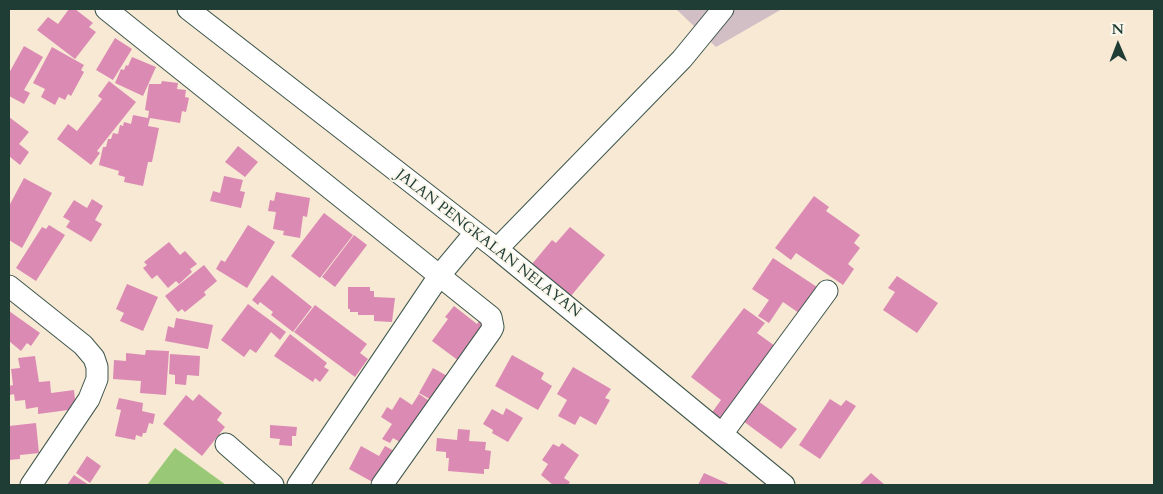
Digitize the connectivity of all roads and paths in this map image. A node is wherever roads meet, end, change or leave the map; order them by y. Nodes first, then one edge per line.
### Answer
1 (106, 9) edge
2 (188, 9) edge
3 (723, 9) edge
4 (475, 233) junction
5 (497, 249) junction
6 (439, 276) junction
7 (9, 286) edge
8 (827, 291) dead end
9 (722, 434) junction
10 (226, 444) dead end
11 (31, 485) edge
12 (273, 485) edge
13 (298, 485) edge
14 (382, 485) edge
15 (784, 485) edge

1 - 6 street
2 - 4 street, JALAN PENGKALAN NELAYAN
3 - 5 street
4 - 5 street, JALAN PENGKALAN NELAYAN
4 - 6 street
5 - 9 street, JALAN PENGKALAN NELAYAN
6 - 13 street
6 - 14 street
7 - 11 street
8 - 9 street
9 - 15 street, JALAN PENGKALAN NELAYAN
10 - 12 street

